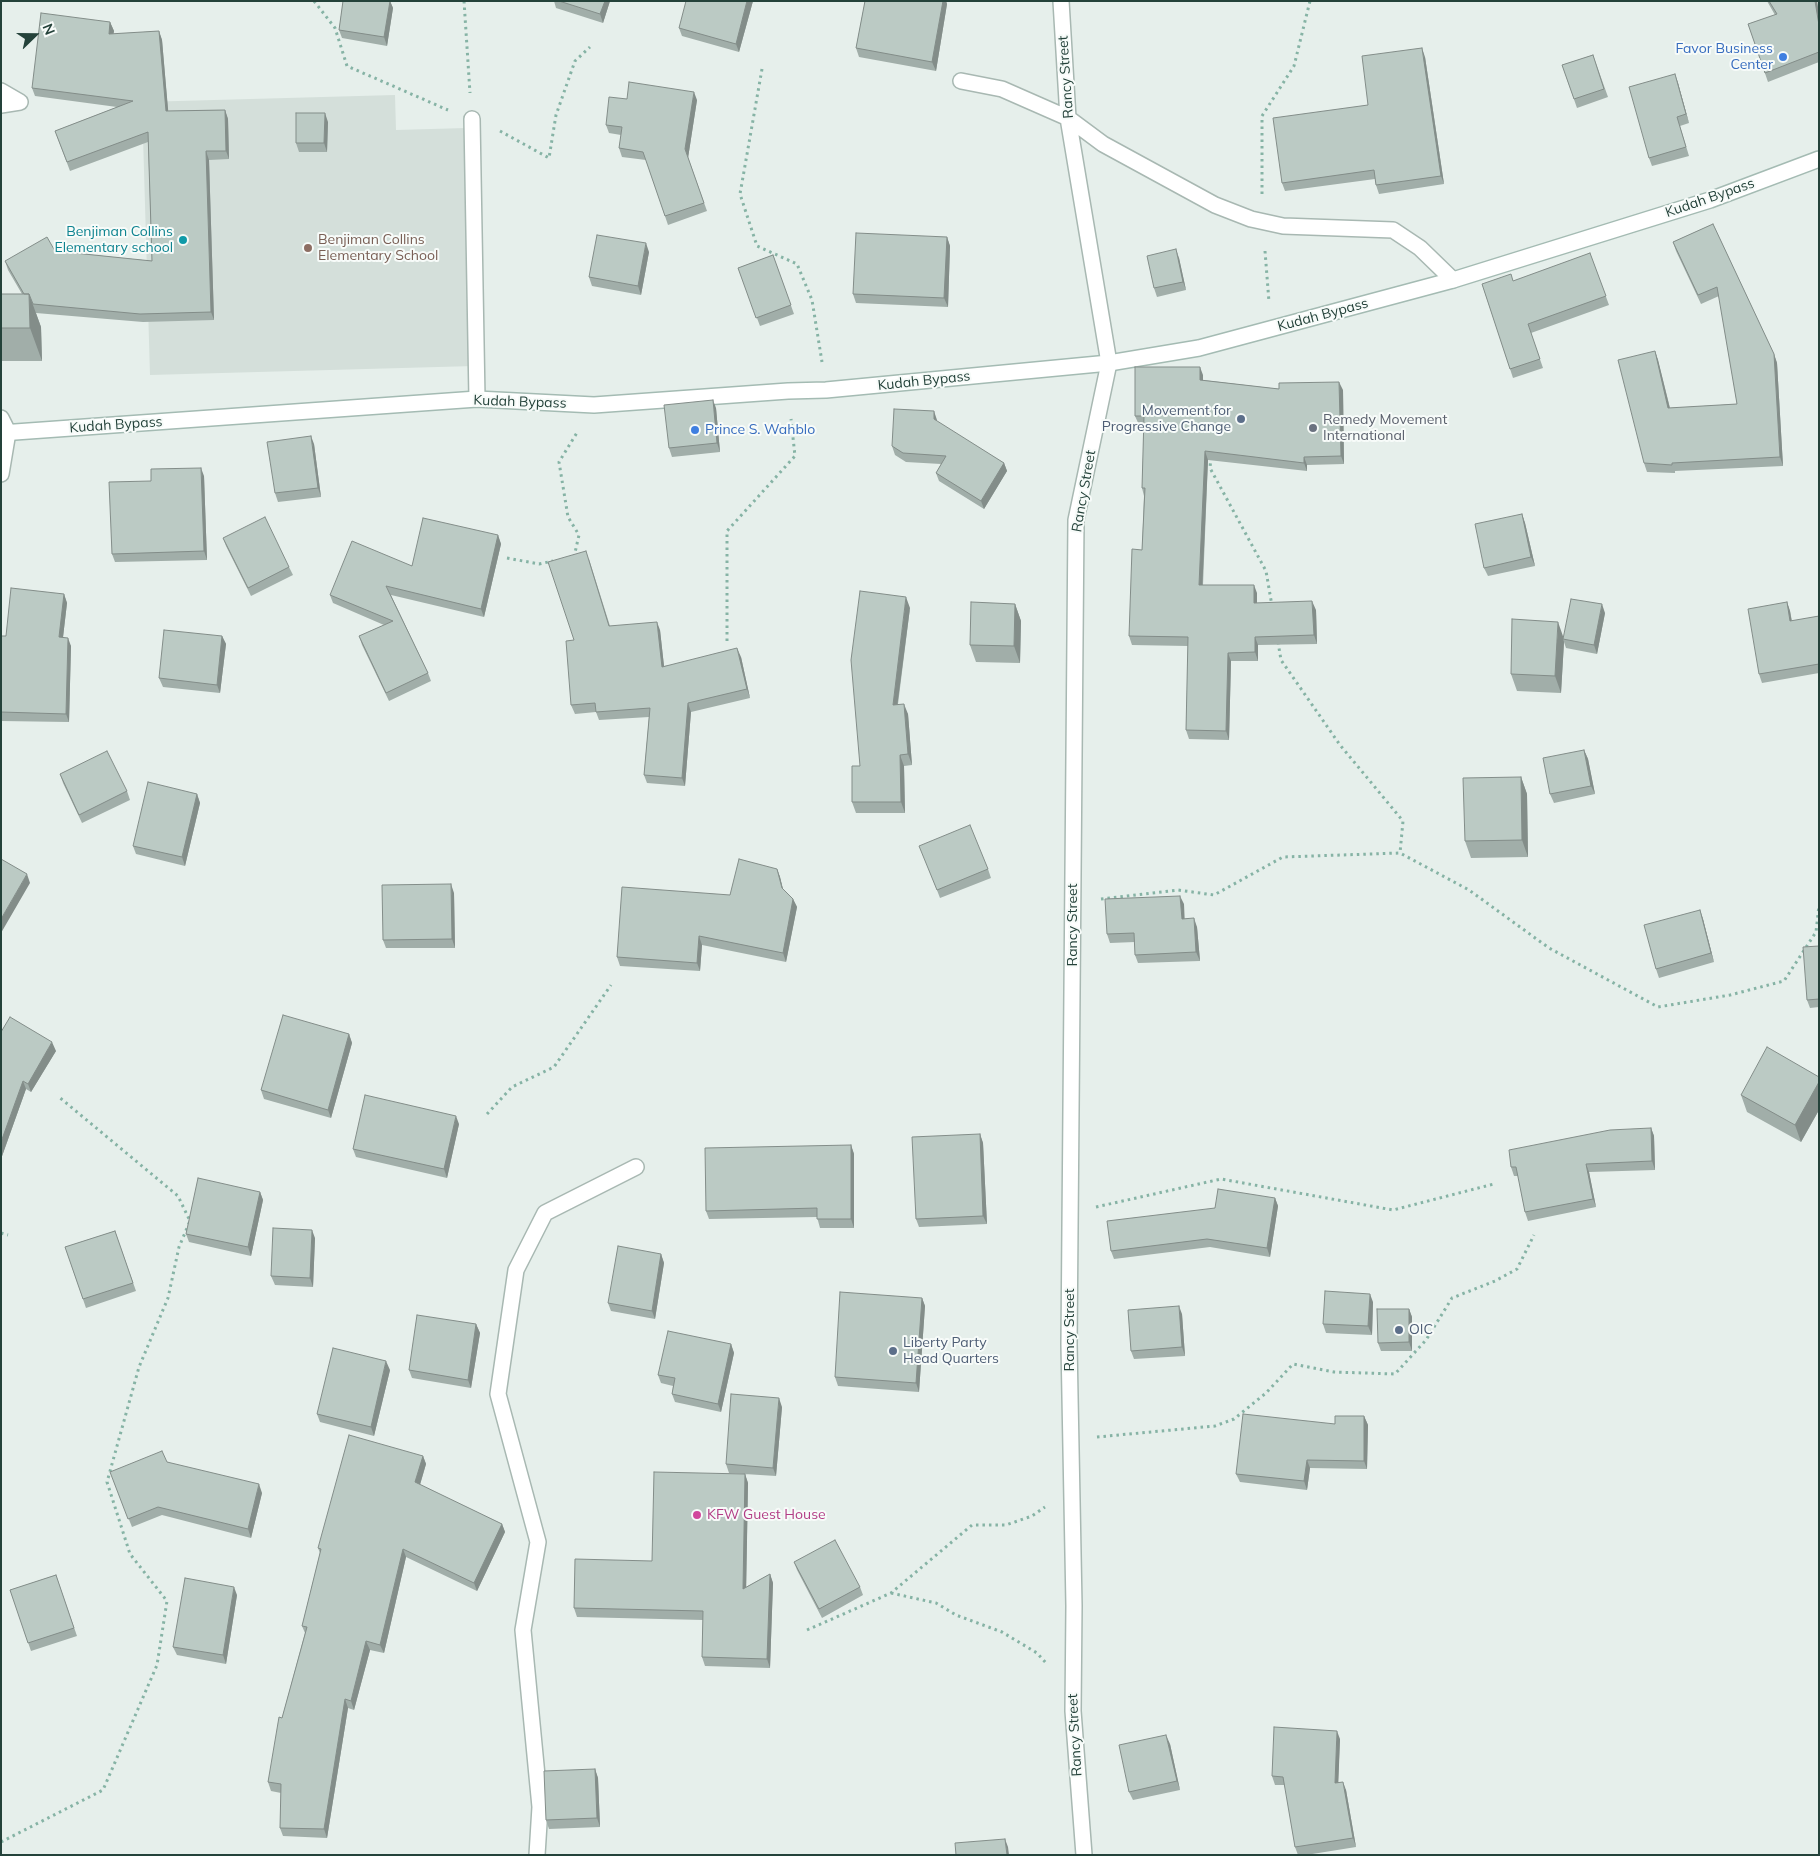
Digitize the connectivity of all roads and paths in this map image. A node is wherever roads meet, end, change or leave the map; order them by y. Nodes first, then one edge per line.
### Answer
1 (314, 1) edge
2 (464, 1) edge
3 (1061, 1) edge
4 (1310, 1) edge
5 (590, 47) dead end
6 (762, 70) dead end
7 (961, 81) dead end
8 (1, 91) edge
9 (1, 105) edge
10 (1068, 118) junction
11 (472, 119) junction
12 (1819, 159) edge
13 (1262, 220) junction
14 (1453, 280) junction
15 (1272, 329) junction
16 (1109, 363) junction
17 (826, 390) junction
18 (788, 391) junction
19 (477, 399) junction
20 (594, 405) junction
21 (1, 418) edge
22 (5, 433) edge
23 (1212, 450) edge
24 (1, 474) edge
25 (507, 558) dead end
26 (566, 559) edge
27 (557, 560) edge
28 (1273, 616) edge
29 (1276, 634) edge
30 (726, 640) dead end
31 (1400, 853) junction
32 (1073, 902) junction
33 (1819, 905) edge
34 (611, 985) dead end
35 (59, 1097) dead end
36 (487, 1114) dead end
37 (636, 1167) dead end
38 (1494, 1184) dead end
39 (1071, 1213) junction
40 (1, 1233) edge
41 (8, 1235) dead end
42 (1534, 1235) dead end
43 (1071, 1439) junction
44 (1072, 1488) junction
45 (891, 1593) junction
46 (807, 1630) dead end
47 (1049, 1665) dead end
48 (1, 1842) edge
49 (537, 1855) edge
50 (1084, 1855) edge

1 - 11 path
2 - 11 path
3 - 10 street, Rancy Street
4 - 13 path
5 - 11 path
6 - 17 path
7 - 10 street
8 - 9 street
10 - 13 street
10 - 16 street, Rancy Street
11 - 19 street
12 - 14 street, Kudah Bypass
13 - 14 street
13 - 15 path
14 - 15 street, Kudah Bypass
15 - 16 street, Kudah Bypass
16 - 17 street, Kudah Bypass
16 - 32 street, Rancy Street
17 - 18 street, Kudah Bypass
18 - 20 street, Kudah Bypass
18 - 30 path
19 - 20 street, Kudah Bypass
19 - 22 street, Kudah Bypass
20 - 26 path
21 - 22 street
22 - 24 street
23 - 28 path
25 - 27 path
29 - 31 path
31 - 32 path
31 - 33 path
32 - 39 street, Rancy Street
34 - 36 path
35 - 48 path
37 - 49 street
38 - 39 path
39 - 43 street, Rancy Street
40 - 41 path
42 - 43 path
43 - 44 street, Rancy Street
44 - 45 path
44 - 50 street, Rancy Street
45 - 46 path
45 - 47 path

